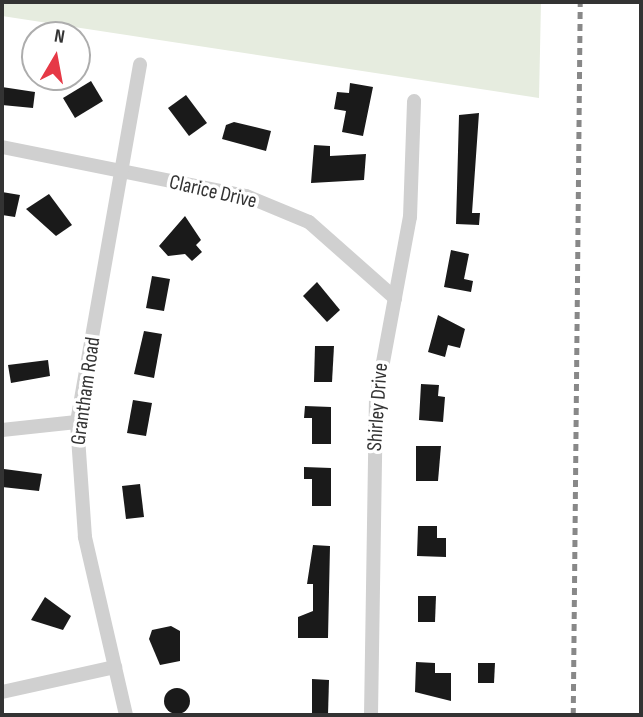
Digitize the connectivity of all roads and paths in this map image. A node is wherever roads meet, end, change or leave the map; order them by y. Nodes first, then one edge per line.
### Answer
1 (141, 65) dead end
2 (414, 101) dead end
3 (2, 147) edge
4 (125, 173) junction
5 (395, 298) junction
6 (78, 422) junction
7 (2, 430) edge
8 (115, 667) junction
9 (2, 692) edge
10 (126, 715) edge
11 (371, 715) edge

1 - 4 street, Grantham Road
2 - 5 street, Shirley Drive
3 - 4 street, Clarice Drive
4 - 5 street, Clarice Drive
4 - 6 street, Grantham Road
5 - 11 street, Shirley Drive
6 - 7 street
6 - 8 street, Grantham Road
8 - 9 street
8 - 10 street, Grantham Road

